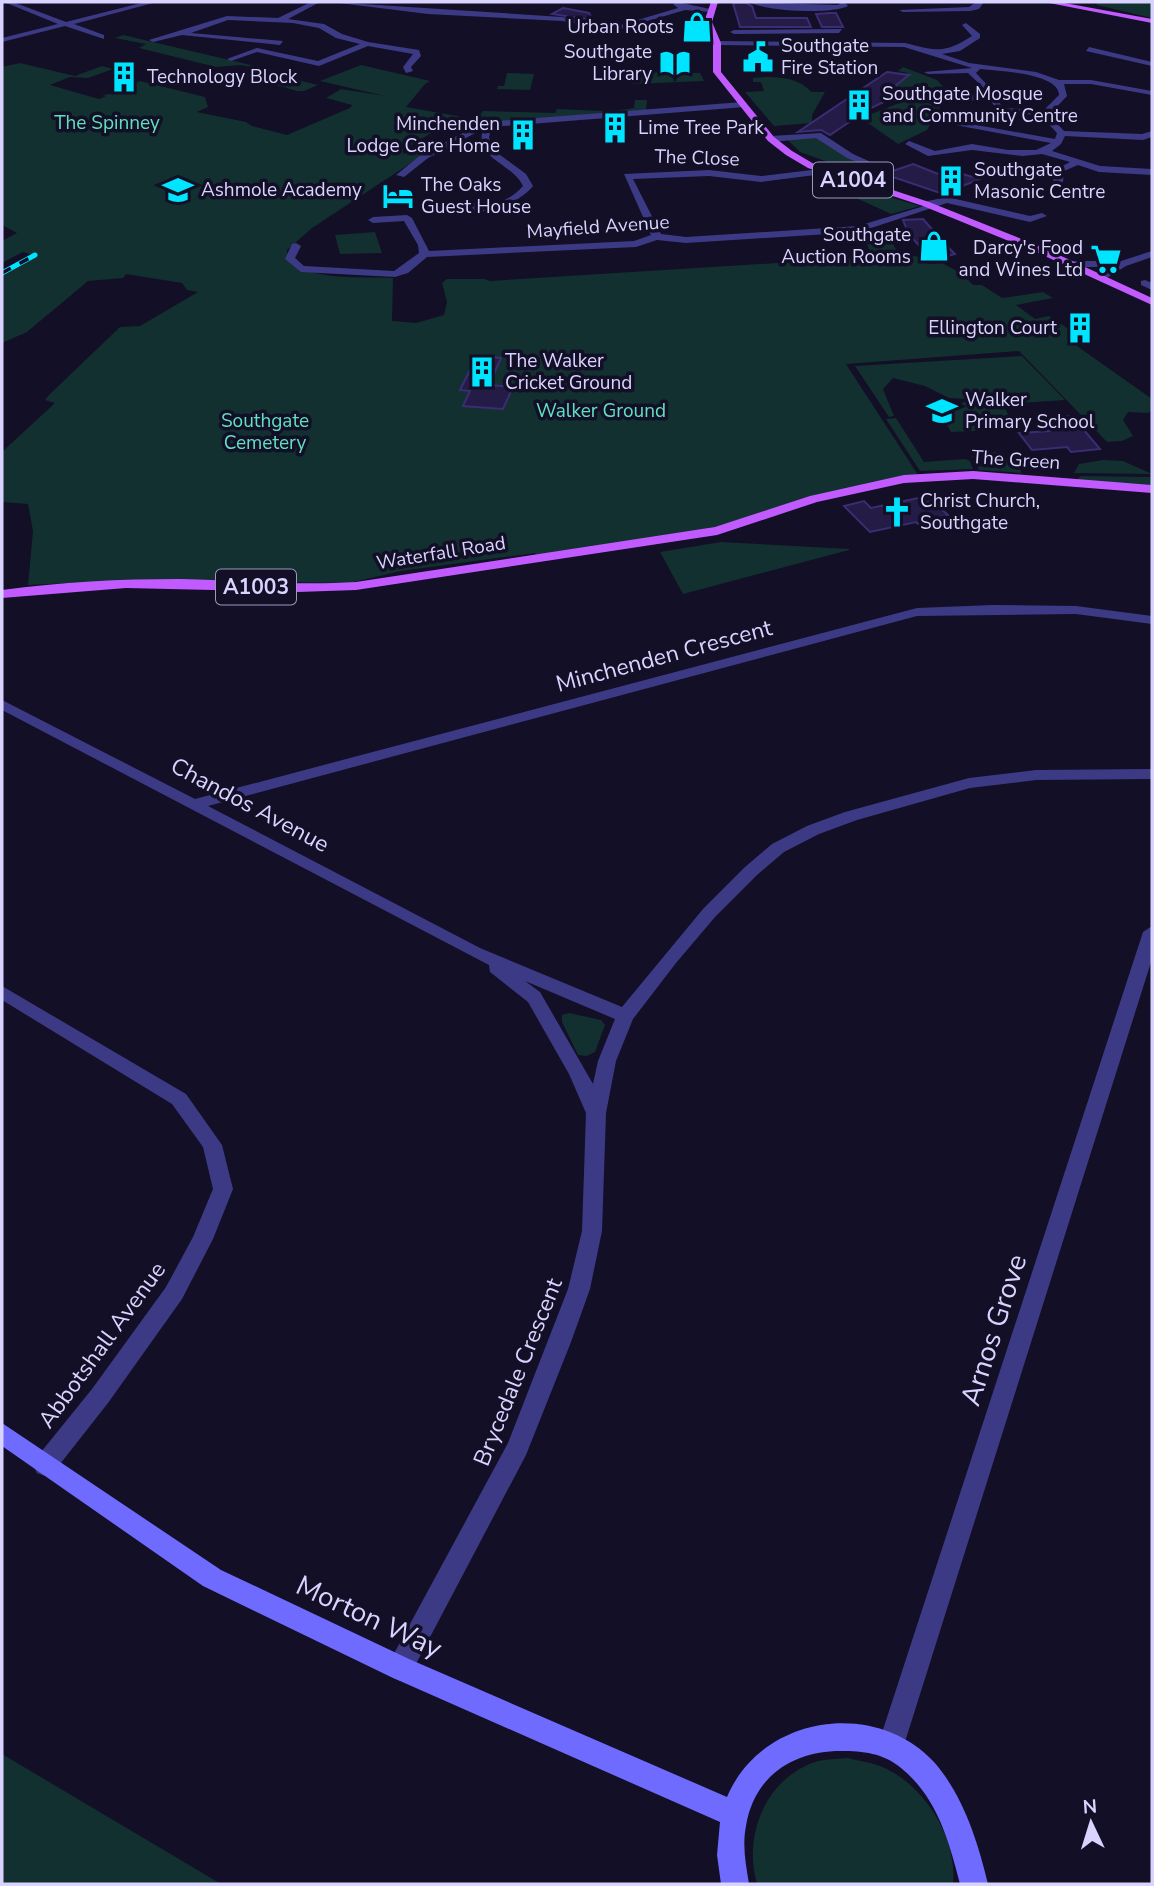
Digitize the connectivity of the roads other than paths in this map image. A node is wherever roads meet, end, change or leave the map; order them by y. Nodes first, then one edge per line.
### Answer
1 (7, 2) edge
2 (153, 2) edge
3 (316, 2) edge
4 (335, 2) edge
5 (673, 2) edge
6 (752, 2) edge
7 (842, 2) edge
8 (980, 2) edge
9 (1048, 2) edge
10 (1069, 3) edge
11 (713, 6) edge
12 (685, 8) junction
13 (904, 11) dead end
14 (267, 19) junction
15 (279, 20) junction
16 (293, 21) junction
17 (1152, 21) edge
18 (67, 23) junction
19 (966, 25) dead end
20 (839, 31) dead end
21 (711, 32) junction
22 (182, 33) junction
23 (101, 37) dead end
24 (2, 40) edge
25 (153, 40) dead end
26 (280, 43) dead end
27 (367, 44) junction
28 (717, 44) junction
29 (1089, 49) dead end
30 (936, 53) junction
31 (231, 58) dead end
32 (1124, 58) junction
33 (1152, 64) edge
34 (1113, 67) dead end
35 (976, 69) junction
36 (409, 71) dead end
37 (928, 72) dead end
38 (1109, 77) dead end
39 (1058, 82) junction
40 (982, 83) junction
41 (998, 83) dead end
42 (1102, 84) junction
43 (1008, 91) dead end
44 (1152, 93) edge
45 (959, 98) dead end
46 (742, 105) junction
47 (1045, 113) junction
48 (954, 124) dead end
49 (484, 125) junction
50 (1152, 134) edge
51 (1060, 138) junction
52 (771, 139) junction
53 (909, 144) dead end
54 (1043, 151) junction
55 (1076, 163) junction
56 (811, 166) junction
57 (828, 172) junction
58 (1152, 172) edge
59 (401, 175) dead end
60 (792, 176) junction
61 (851, 179) junction
62 (1058, 182) dead end
63 (454, 205) dead end
64 (928, 206) junction
65 (1042, 216) dead end
66 (373, 220) dead end
67 (657, 237) junction
68 (686, 240) junction
69 (636, 244) junction
70 (296, 246) dead end
71 (424, 254) junction
72 (1152, 254) edge
73 (1073, 264) junction
74 (1122, 264) junction
75 (1102, 278) junction
76 (1152, 302) edge
77 (878, 483) joint
78 (1152, 489) edge
79 (2, 594) edge
80 (1152, 620) edge
81 (2, 704) edge
82 (1152, 774) edge
83 (195, 804) junction
84 (1152, 932) edge
85 (474, 952) junction
86 (1149, 957) edge
87 (2, 992) edge
88 (625, 1016) junction
89 (596, 1113) junction
90 (2, 1433) edge
91 (44, 1465) junction
92 (400, 1668) junction
93 (891, 1745) junction
94 (734, 1814) junction
95 (735, 1884) edge
96 (974, 1884) edge

1 - 18 street
2 - 18 street
3 - 15 street
4 - 12 street
5 - 12 street
6 - 7 street
8 - 13 street
9 - 10 main road
10 - 17 main road
11 - 12 street
11 - 21 main road, A1004
14 - 15 street
14 - 16 street
14 - 22 street
15 - 16 street
16 - 27 street
18 - 23 street
18 - 24 street
19 - 30 street
20 - 21 street
21 - 28 main road, A1004
22 - 25 street
22 - 26 street
27 - 31 street
27 - 36 street
28 - 30 street
28 - 46 main road, A1004
29 - 32 street
30 - 35 street
32 - 33 street
32 - 34 street
35 - 37 street
35 - 39 street
35 - 40 street
38 - 42 street
39 - 42 street
39 - 47 street
40 - 41 street
40 - 43 street
42 - 44 street
45 - 47 street
46 - 49 street
46 - 52 main road, A1004
47 - 51 street
48 - 51 street
49 - 59 street
49 - 63 street
50 - 51 street
51 - 54 street
52 - 56 main road, A1004
52 - 61 street
53 - 54 street
54 - 55 street
55 - 58 street
55 - 62 street
56 - 57 main road, A1004
56 - 60 street, The Close
57 - 60 street, The Close
57 - 61 main road, A1004
60 - 67 street, The Close
61 - 64 main road, A1004
64 - 65 street, Mayfield Avenue
64 - 68 street, Mayfield Avenue
64 - 73 main road, A1004
66 - 71 street
67 - 68 street, Mayfield Avenue
67 - 69 street, Mayfield Avenue
68 - 69 street
69 - 71 street, Mayfield Avenue
70 - 71 street
72 - 74 street
73 - 74 street
73 - 75 main road, A1004
74 - 75 street
75 - 76 main road, A1004
77 - 78 main road, The Green / A1003
77 - 79 main road, Waterfall Road / A1003
80 - 83 street, Minchenden Crescent
81 - 83 street, Chandos Avenue
82 - 88 street, Brycedale Crescent
83 - 85 street, Chandos Avenue
84 - 86 street, Arnos Grove
85 - 88 street, Chandos Avenue
85 - 89 street, Chandos Avenue
86 - 93 street, Arnos Grove
87 - 91 street, Abbotshall Avenue
88 - 89 street, Brycedale Crescent
89 - 92 street, Brycedale Crescent
90 - 91 street, Morton Way
91 - 92 street, Morton Way
92 - 94 street, Morton Way
93 - 94 street
93 - 96 street
94 - 95 street

